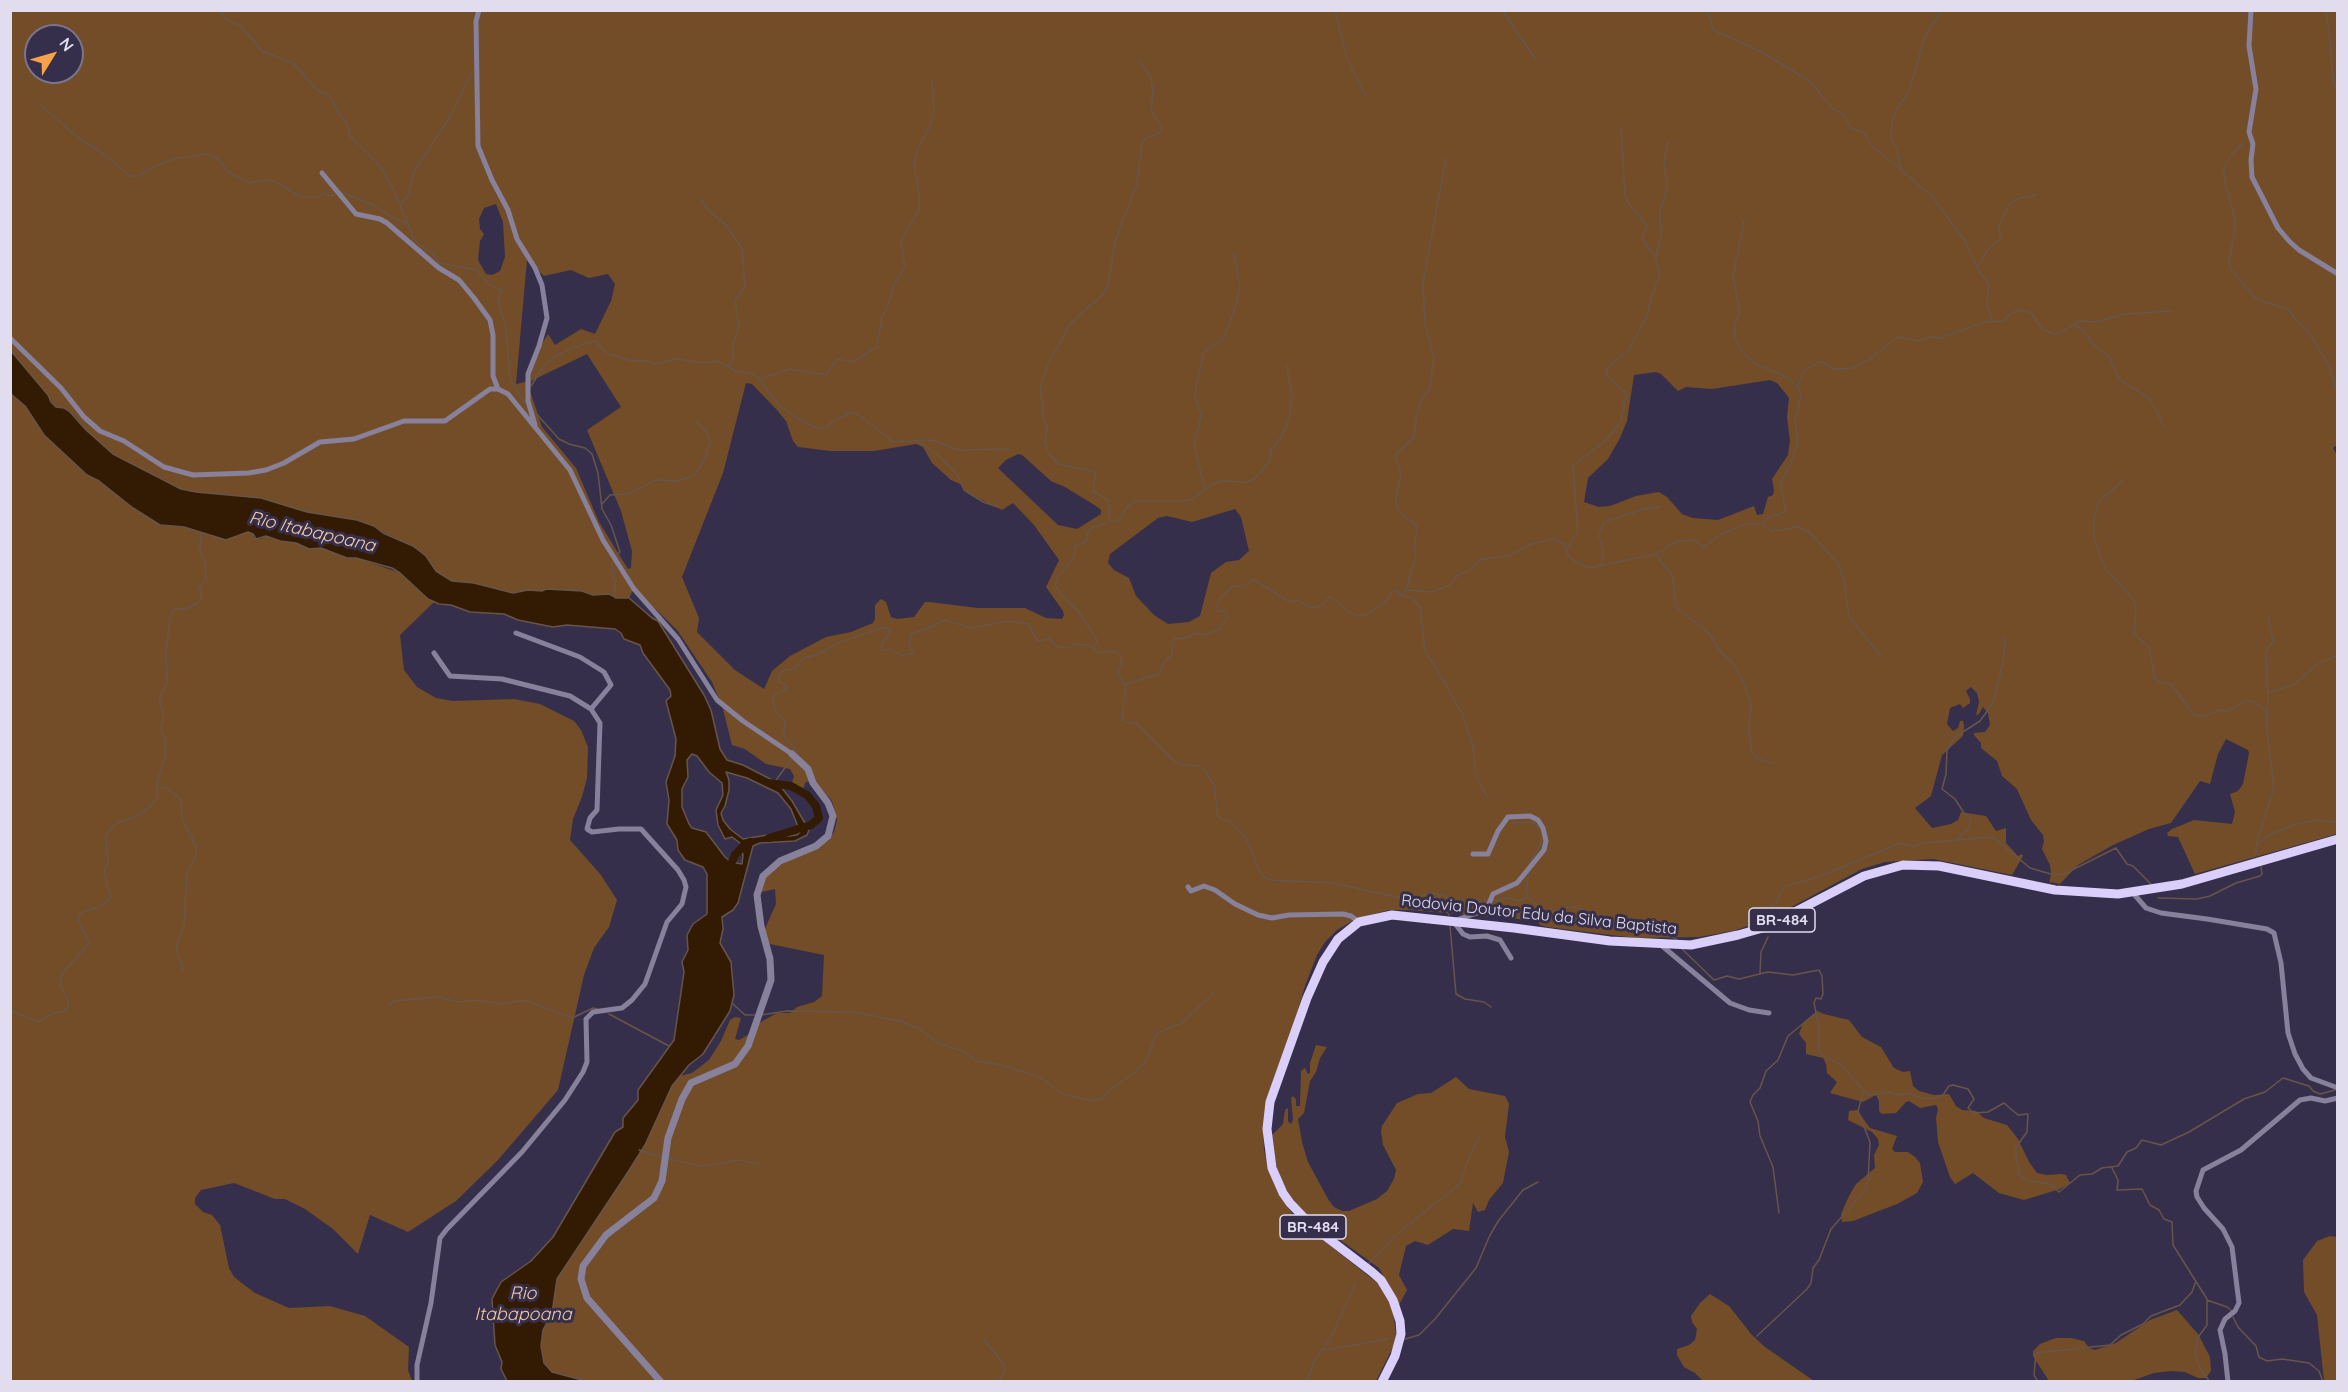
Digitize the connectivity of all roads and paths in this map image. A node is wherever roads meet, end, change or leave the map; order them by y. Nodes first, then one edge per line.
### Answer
1 (479, 10) edge
2 (2251, 10) edge
3 (322, 173) dead end
4 (2337, 274) edge
5 (10, 338) edge
6 (498, 389) junction
7 (536, 427) junction
8 (516, 633) dead end
9 (434, 653) dead end
10 (591, 709) junction
11 (794, 756) joint
12 (2337, 839) edge
13 (1473, 854) dead end
14 (1188, 887) dead end
15 (2133, 893) junction
16 (1453, 921) junction
17 (1359, 922) junction
18 (1661, 945) junction
19 (1510, 958) dead end
20 (1769, 1013) dead end
21 (2336, 1087) edge
22 (2337, 1098) edge
23 (417, 1382) edge
24 (661, 1382) edge
25 (1382, 1382) edge
26 (2228, 1382) edge

1 - 7 street
2 - 4 street
3 - 6 street
5 - 6 street
6 - 7 street
7 - 11 street
8 - 10 street
9 - 10 street
10 - 23 street
11 - 24 street
12 - 15 main road, Rodovia Doutor Edu da Silva Baptista / BR-484
13 - 16 street
14 - 17 street
15 - 18 main road, Rodovia Doutor Edu da Silva Baptista / BR-484
15 - 21 street
16 - 17 main road, Rodovia Doutor Edu da Silva Baptista / BR-484
16 - 18 main road, Rodovia Doutor Edu da Silva Baptista / BR-484
16 - 19 street
17 - 25 main road, Rodovia Doutor Edu da Silva Baptista / BR-484
18 - 20 street
22 - 26 street

